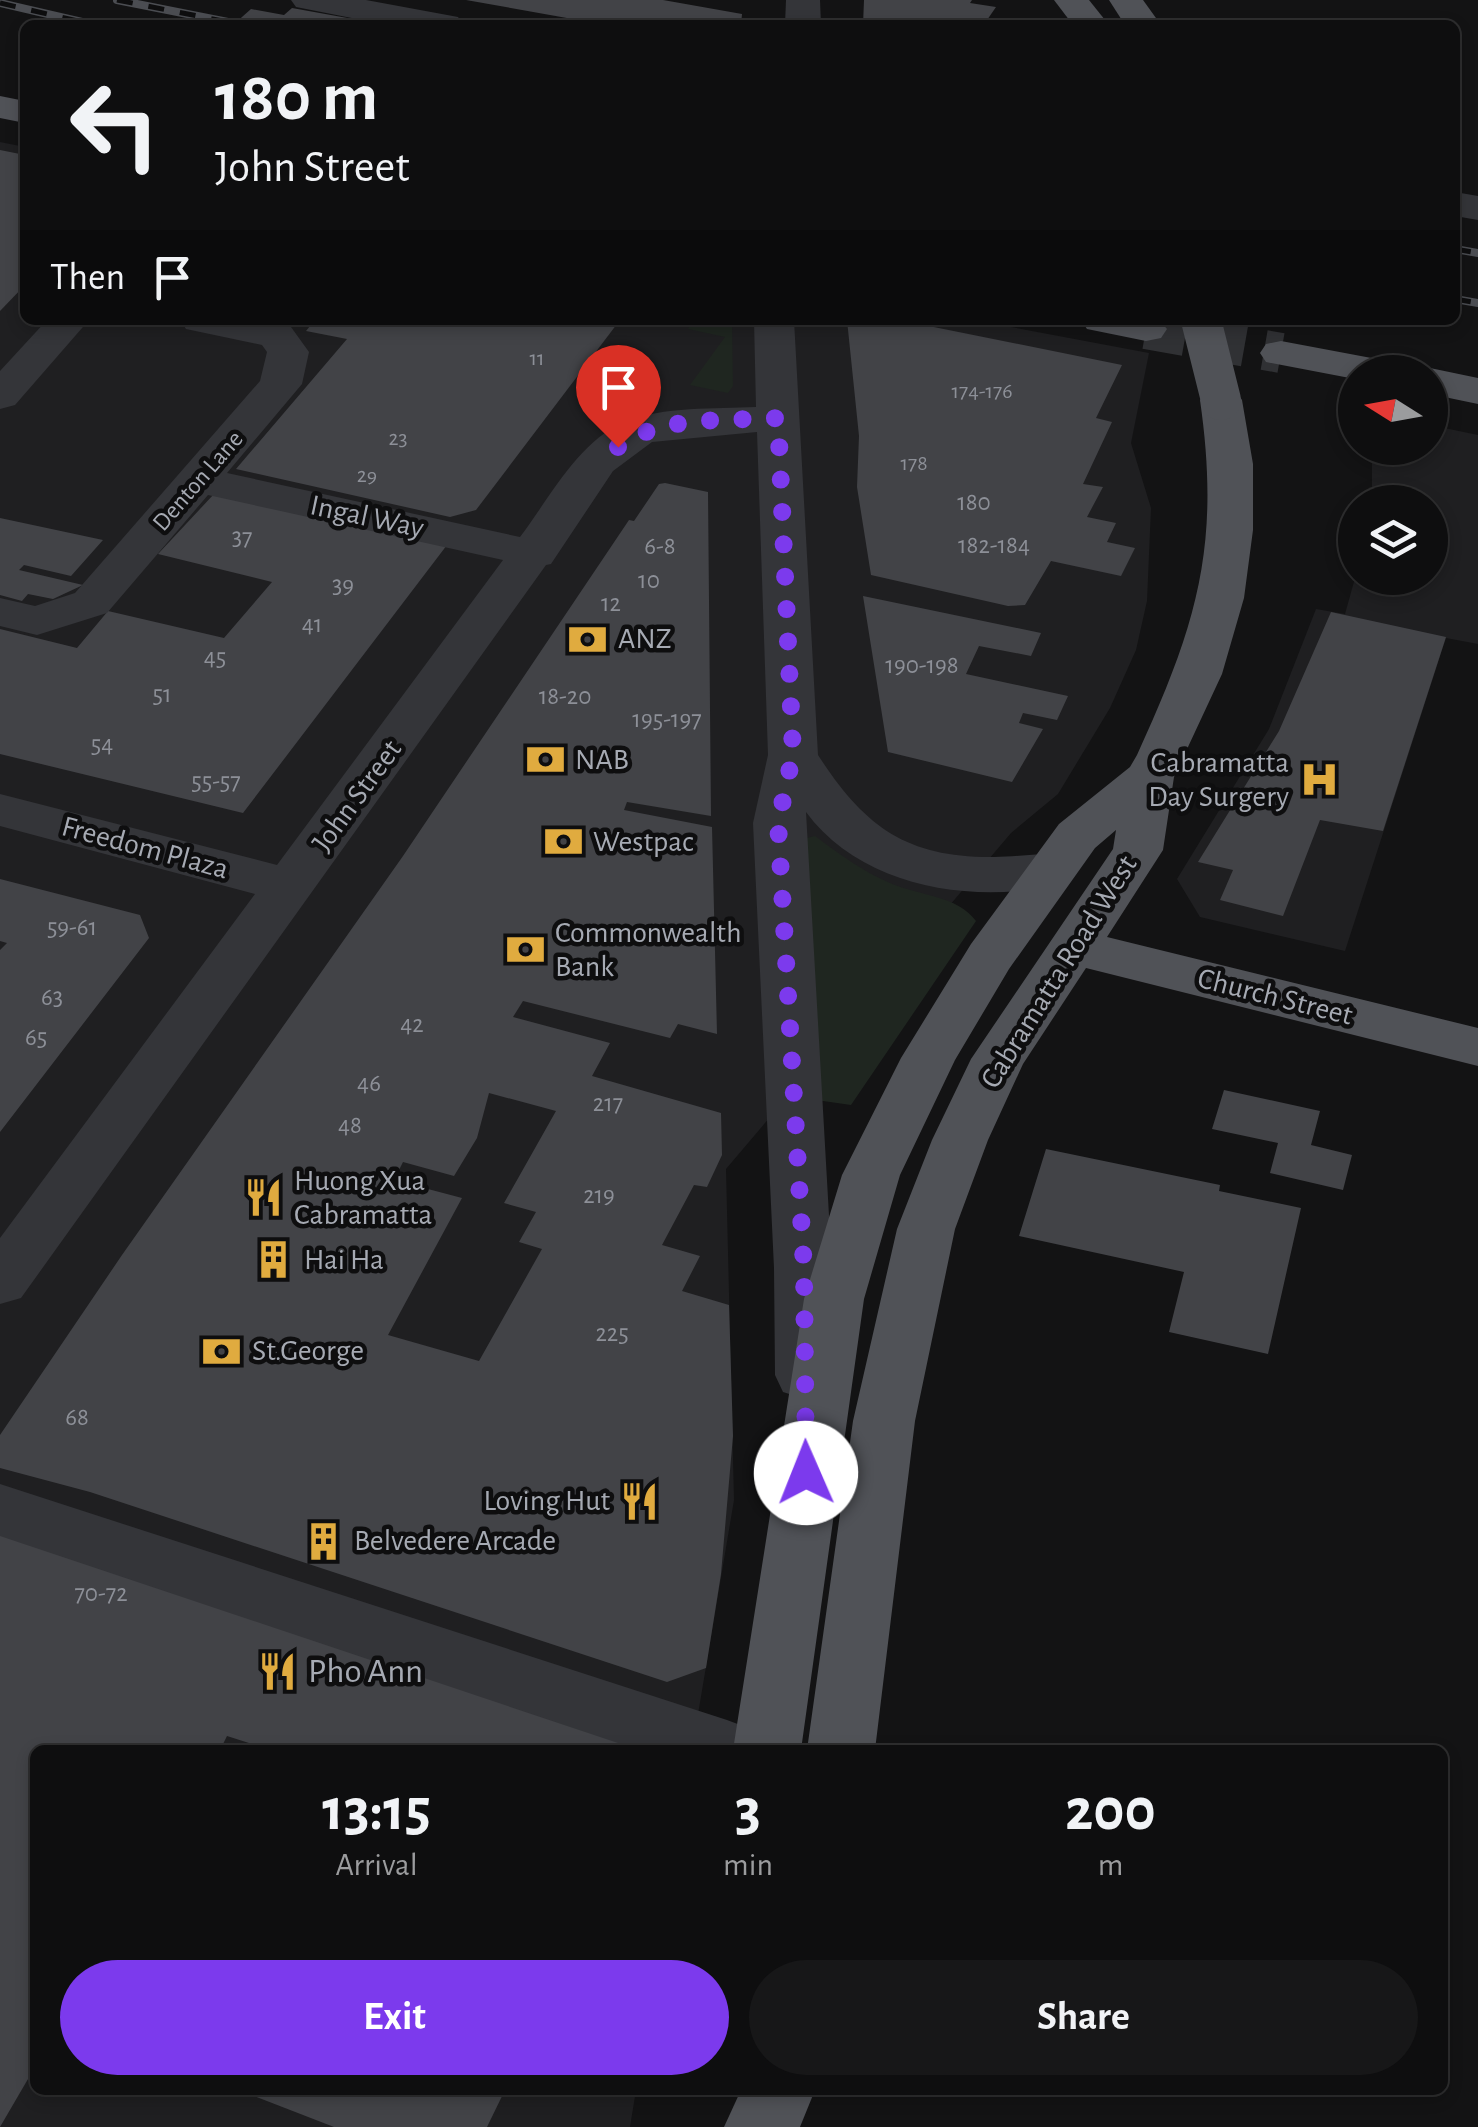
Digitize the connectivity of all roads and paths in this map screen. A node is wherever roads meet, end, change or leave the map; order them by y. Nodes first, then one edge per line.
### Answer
1 (308, 0) edge
2 (1071, 0) edge
3 (386, 6) edge
4 (429, 20) edge
5 (1087, 20) edge
6 (64, 325) edge
7 (224, 325) edge
8 (774, 325) edge
9 (1126, 325) edge
10 (1202, 325) edge
11 (1146, 329) dead end
12 (1281, 353) tunnel mouth
13 (1338, 364) edge
14 (1448, 385) edge
15 (1478, 391) edge
16 (0, 396) edge
17 (778, 418) junction
18 (199, 480) junction
19 (535, 554) junction
20 (0, 612) edge
21 (793, 754) junction
22 (1149, 777) junction
23 (0, 810) edge
24 (1052, 870) junction
25 (291, 886) junction
26 (1071, 946) junction
27 (1478, 1047) edge
28 (0, 1282) edge
29 (806, 1473) junction
30 (0, 1510) edge
31 (712, 1745) edge
32 (767, 1745) edge
33 (842, 1745) edge
34 (738, 2095) edge
35 (776, 2095) edge
36 (742, 2127) edge
37 (762, 2127) edge

1 - 3 street
2 - 5 main road
3 - 4 street
6 - 16 street
7 - 18 street, Denton Lane
8 - 17 street, Cabramatta Road West
9 - 11 main road
10 - 22 main road, Cabramatta Road West, bridge
12 - 13 main road
14 - 15 main road
17 - 19 street, John Street
17 - 21 street, Cabramatta Road West
18 - 19 street, Ingal Way
18 - 20 street, Denton Lane
19 - 25 street, John Street
21 - 24 street, Cabramatta Road West
21 - 29 street, Cabramatta Road West
22 - 24 main road, Cabramatta Road West
22 - 26 main road, Cabramatta Road West
23 - 25 street, Freedom Plaza
24 - 29 main road, Cabramatta Road West
25 - 28 street, John Street
26 - 27 main road, Church Street
26 - 33 main road, Cabramatta Road West
29 - 32 main road, Cabramatta Road West
30 - 31 street
34 - 36 main road
35 - 37 main road

